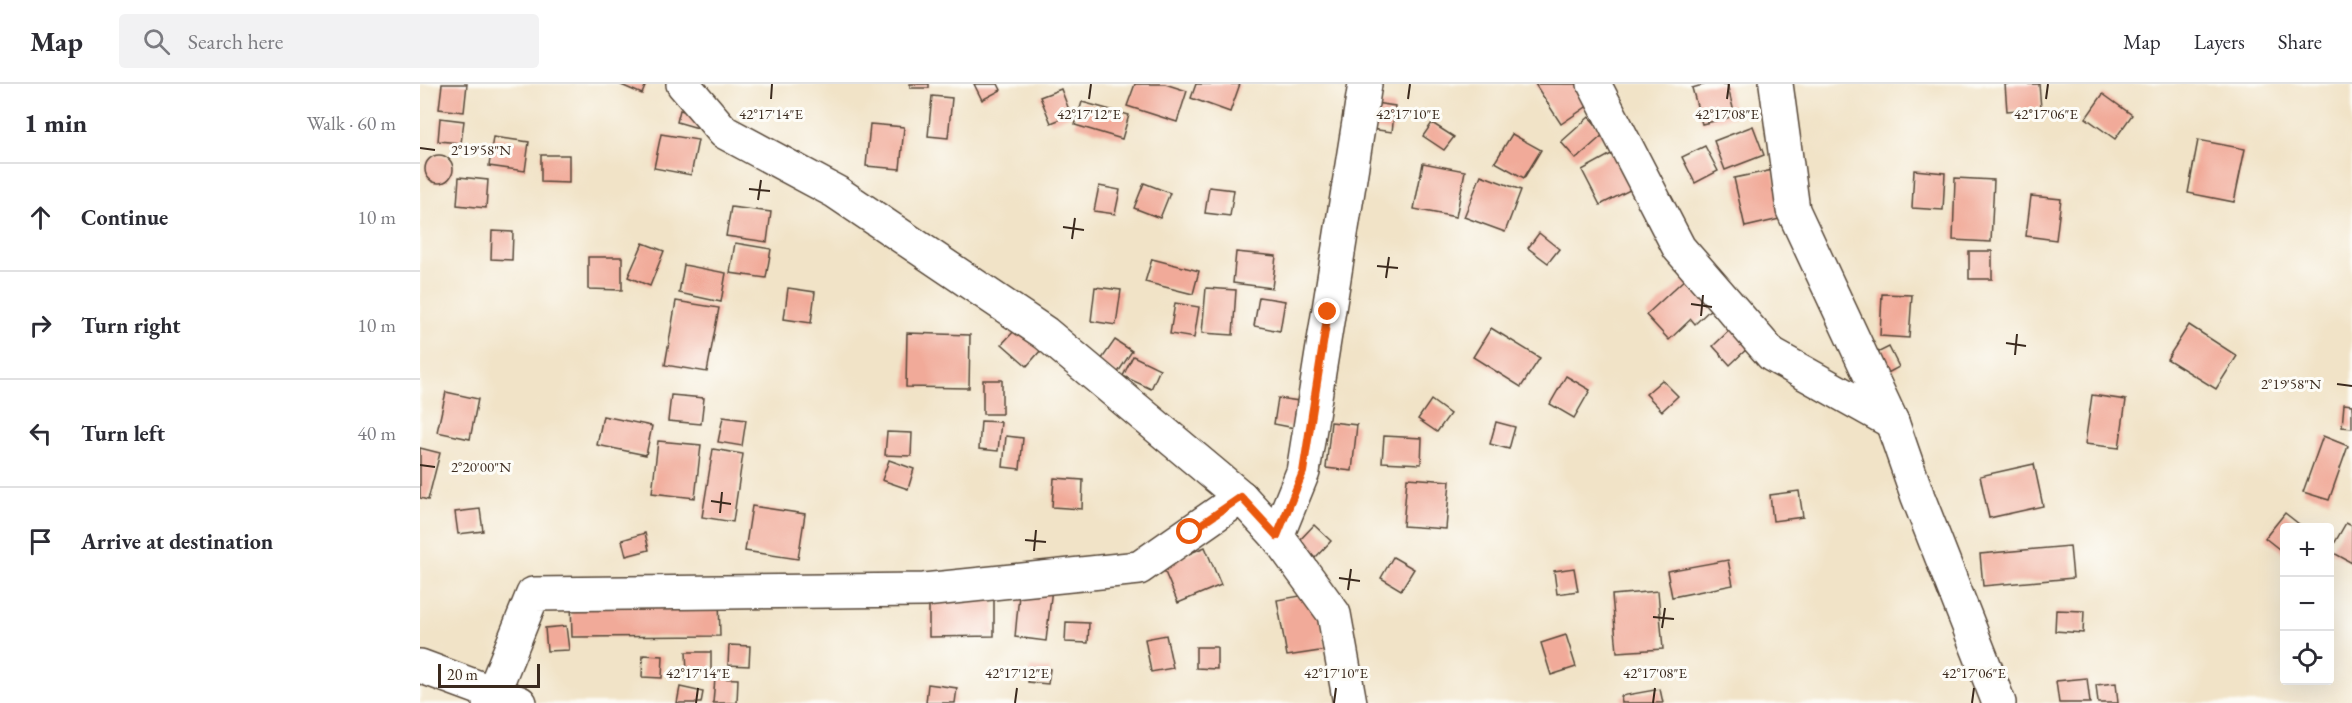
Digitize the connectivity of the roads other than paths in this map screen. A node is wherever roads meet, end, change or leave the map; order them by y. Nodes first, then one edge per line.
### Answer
1 (683, 84) edge
2 (1365, 84) edge
3 (1594, 84) edge
4 (1776, 84) edge
5 (1892, 422) junction
6 (1241, 497) junction
7 (1277, 536) junction
8 (420, 666) edge
9 (500, 700) edge
10 (1350, 703) edge
11 (1999, 703) edge

1 - 6 street
2 - 7 street
3 - 5 street
4 - 5 street
5 - 11 street
6 - 7 street
6 - 9 street
7 - 10 street
8 - 9 street

